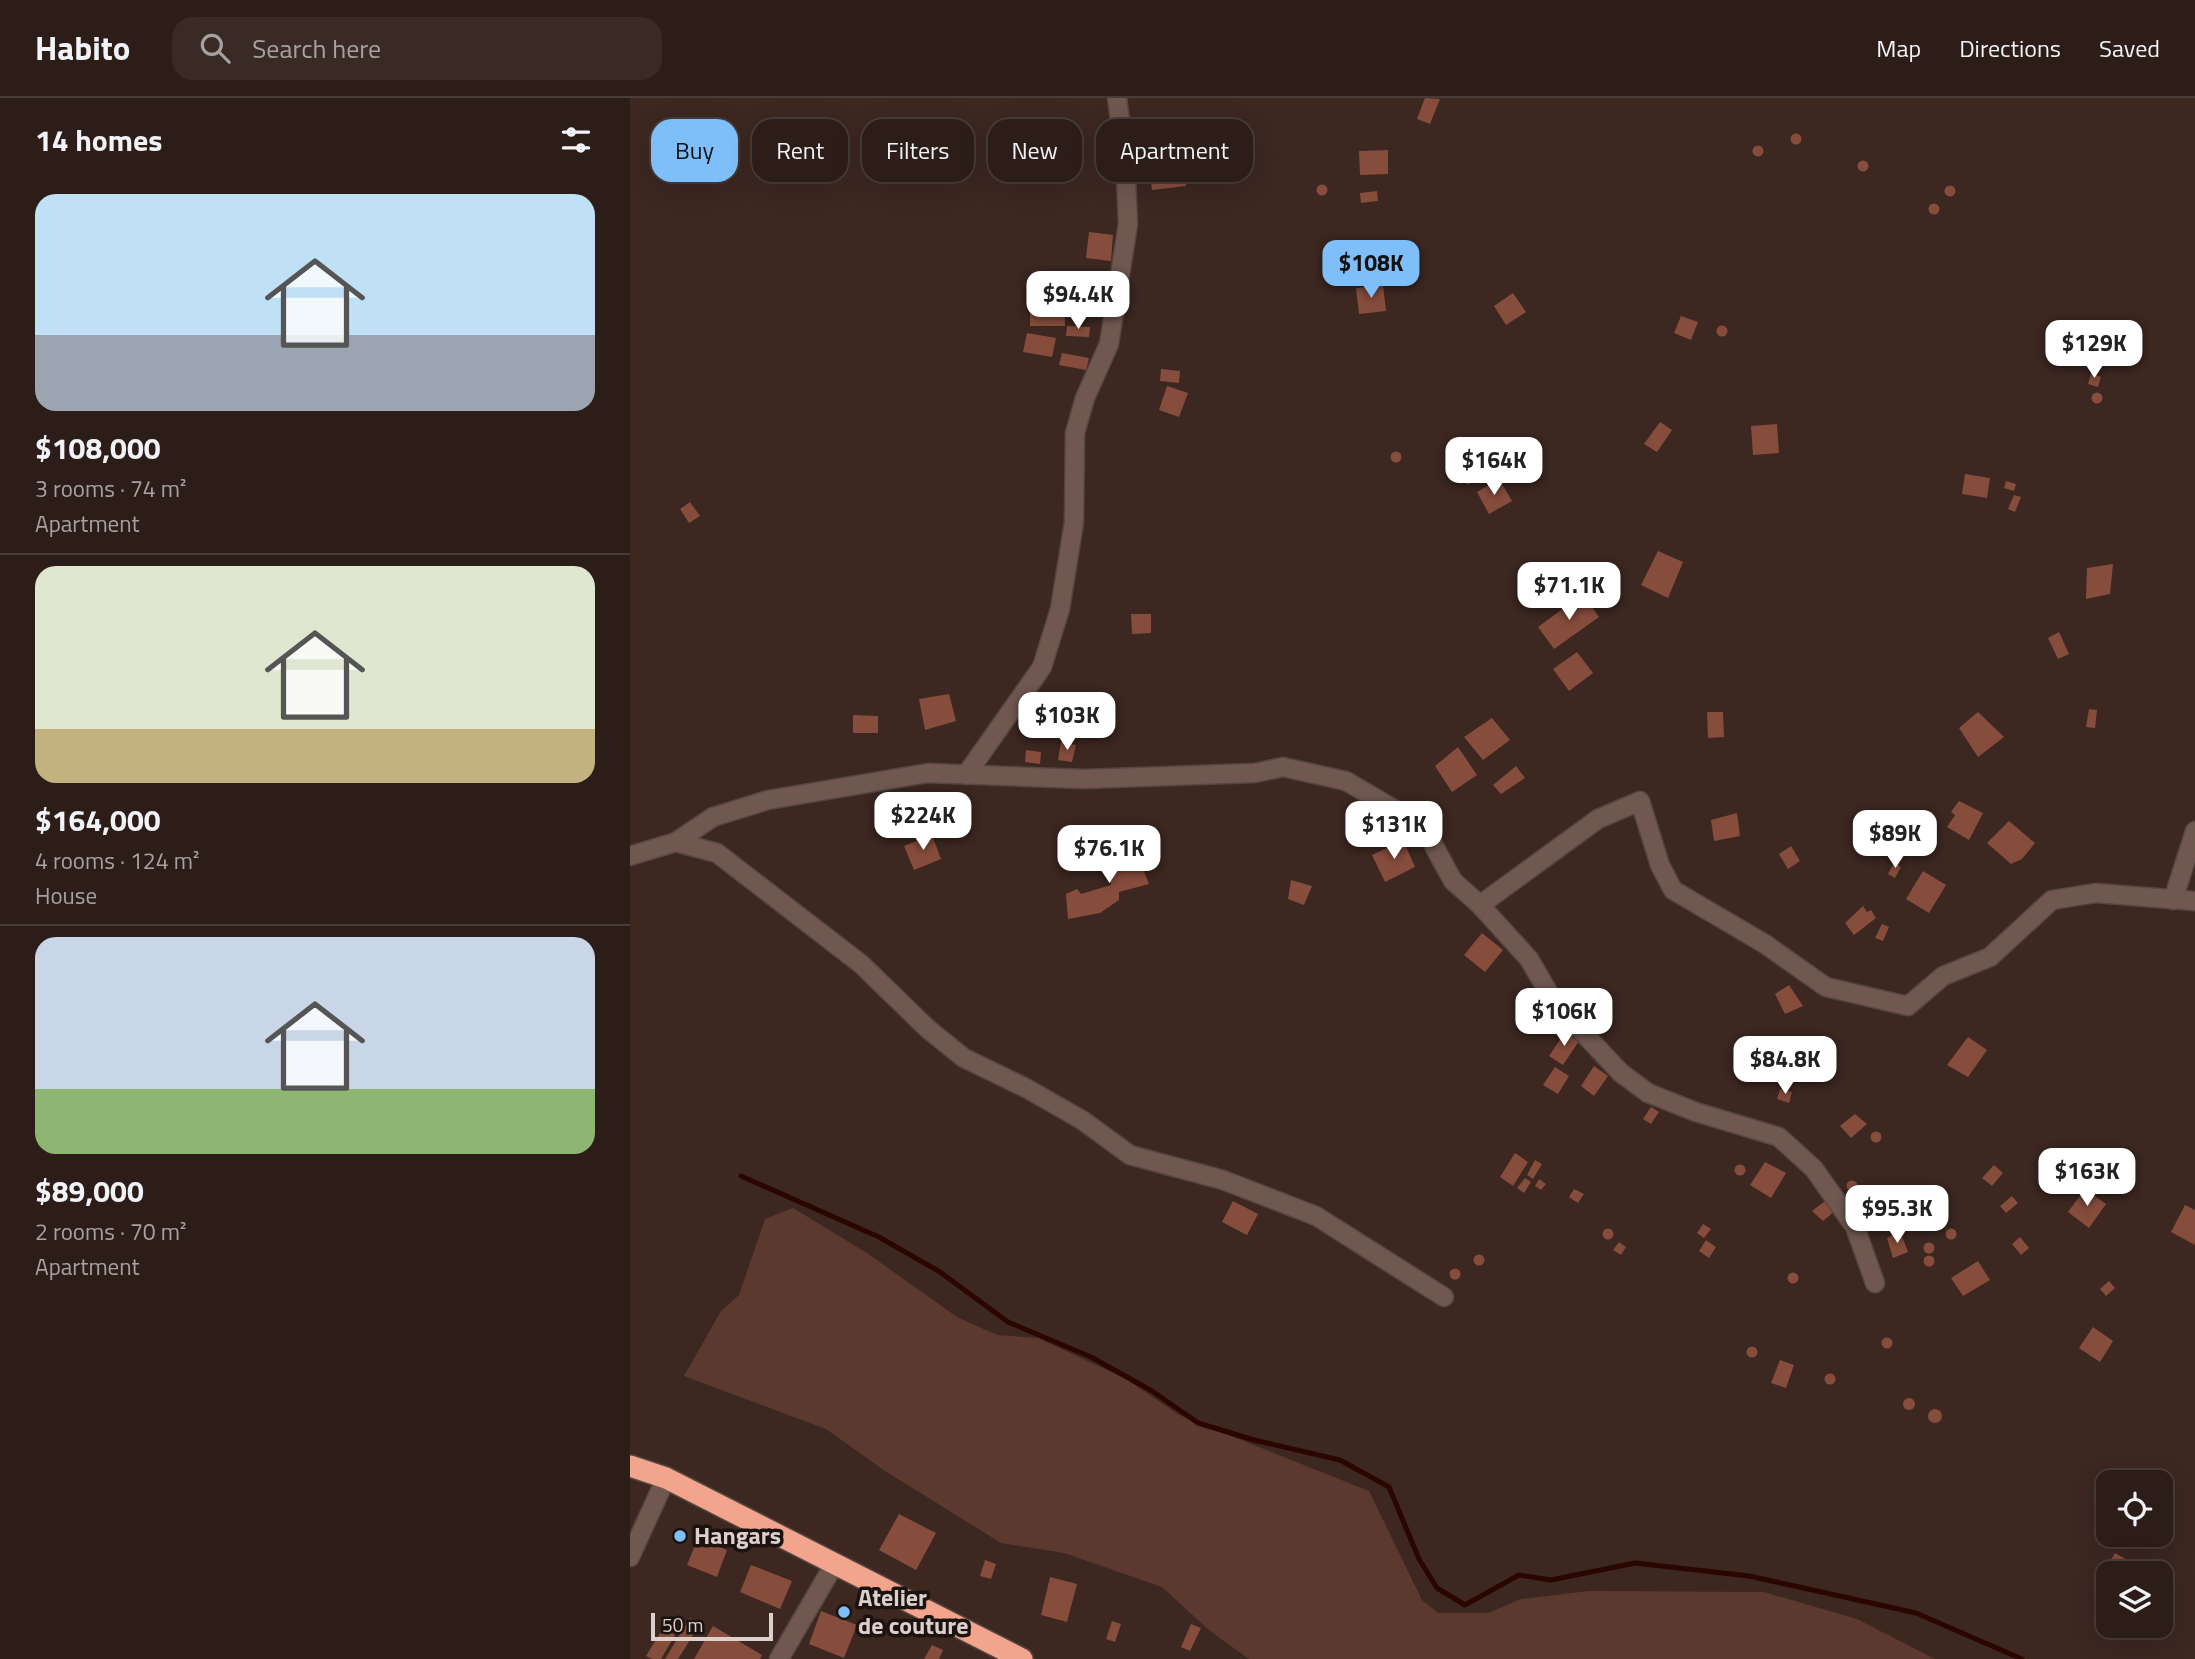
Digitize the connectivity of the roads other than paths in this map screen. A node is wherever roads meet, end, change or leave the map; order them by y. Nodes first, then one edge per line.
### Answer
1 (1117, 98) edge
2 (966, 775) junction
3 (2195, 831) edge
4 (676, 842) junction
5 (630, 856) edge
6 (2173, 900) junction
7 (2195, 901) edge
8 (1480, 905) junction
9 (1875, 1283) dead end
10 (1444, 1297) dead end
11 (630, 1466) edge
12 (666, 1478) junction
13 (630, 1557) edge
14 (835, 1563) junction
15 (779, 1659) edge
16 (1022, 1659) edge

1 - 2 street
2 - 4 street
2 - 8 street
3 - 6 street
4 - 5 street
4 - 10 street
6 - 7 street
6 - 8 street
8 - 9 street
11 - 12 highway
12 - 13 street
12 - 14 highway
14 - 15 street
14 - 16 highway

